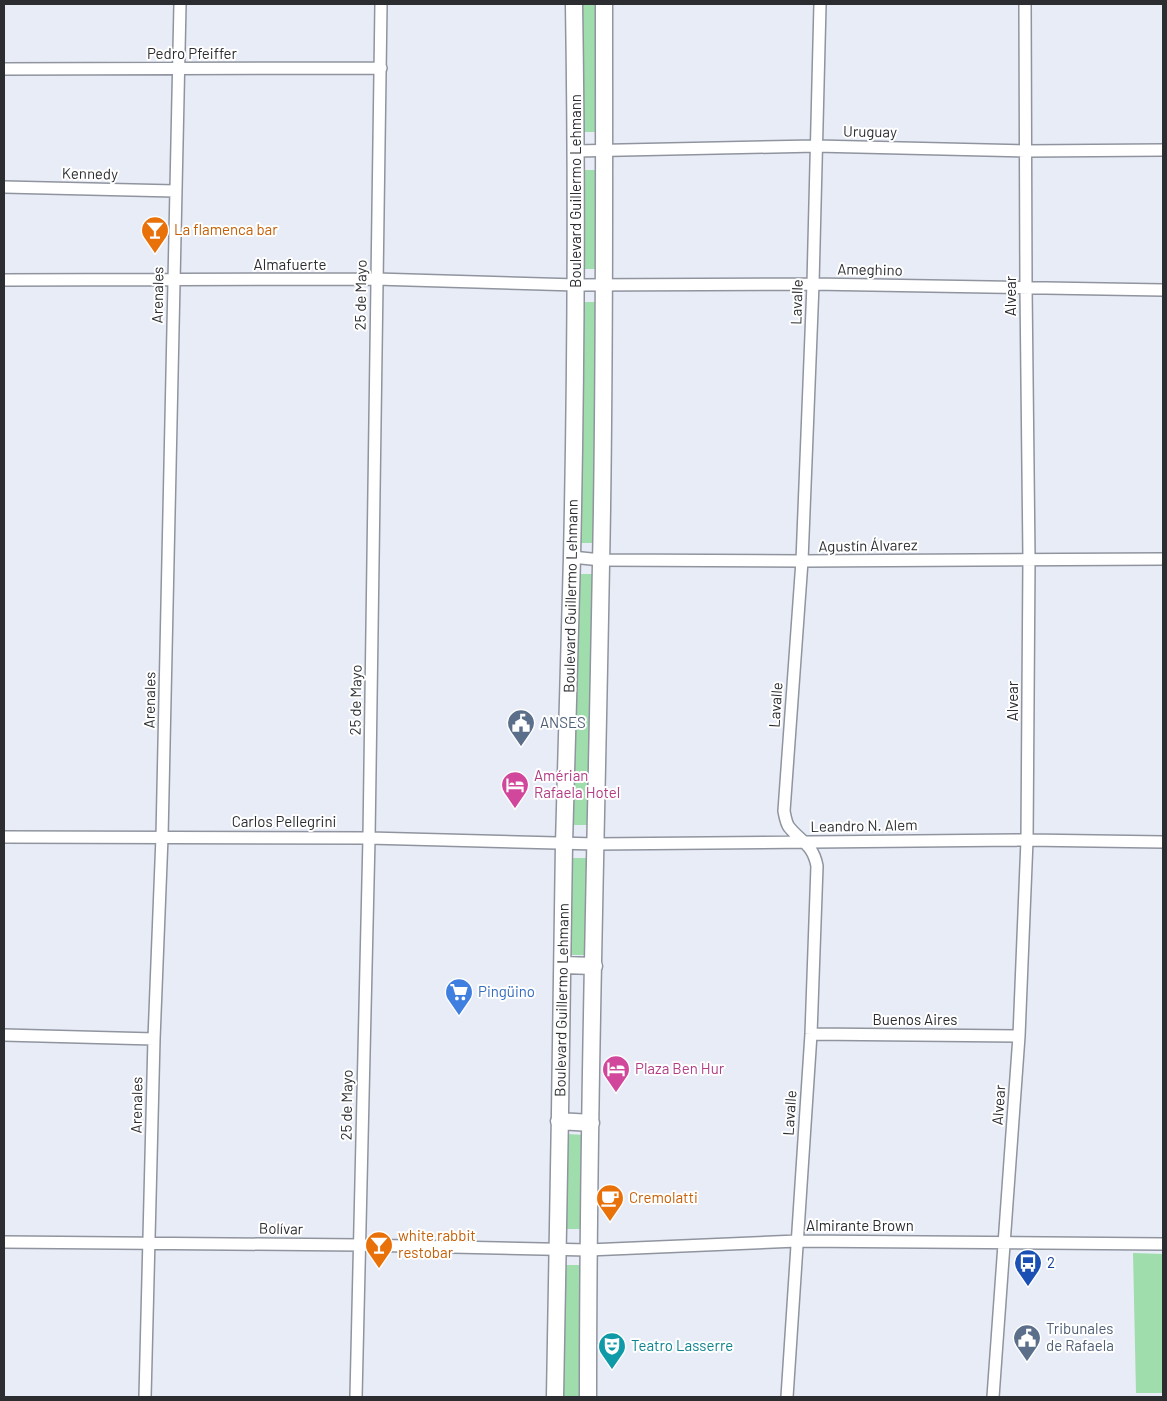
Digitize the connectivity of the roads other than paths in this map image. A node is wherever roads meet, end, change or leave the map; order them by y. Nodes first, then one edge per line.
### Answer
1 (180, 4) edge
2 (381, 4) edge
3 (574, 4) edge
4 (604, 4) edge
5 (820, 4) edge
6 (1026, 4) edge
7 (4, 68) edge
8 (381, 68) junction
9 (178, 69) junction
10 (816, 146) junction
11 (604, 150) junction
12 (1163, 150) edge
13 (576, 151) junction
14 (1026, 151) junction
15 (4, 187) edge
16 (175, 190) junction
17 (376, 279) junction
18 (4, 280) edge
19 (173, 281) junction
20 (813, 284) junction
21 (576, 285) junction
22 (605, 285) junction
23 (1026, 287) junction
24 (1163, 290) edge
25 (572, 557) junction
26 (1029, 559) junction
27 (1163, 559) edge
28 (601, 560) junction
29 (802, 561) junction
30 (4, 836) edge
31 (162, 837) junction
32 (369, 838) junction
33 (1027, 840) junction
34 (806, 842) junction
35 (1163, 842) edge
36 (564, 844) junction
37 (596, 844) junction
38 (564, 966) junction
39 (594, 966) junction
40 (811, 1034) junction
41 (4, 1035) edge
42 (1019, 1036) junction
43 (154, 1039) junction
44 (559, 1121) junction
45 (592, 1123) junction
46 (797, 1240) junction
47 (4, 1242) edge
48 (149, 1242) junction
49 (1004, 1242) junction
50 (359, 1244) junction
51 (1163, 1244) edge
52 (557, 1250) junction
53 (588, 1250) junction
54 (145, 1397) edge
55 (356, 1397) edge
56 (555, 1397) edge
57 (588, 1397) edge
58 (787, 1397) edge
59 (993, 1397) edge

1 - 9 street, Arenales
2 - 8 street, 25 de Mayo
3 - 13 main road, Boulevard Guillermo Lehmann
4 - 11 main road, Boulevard Guillermo Lehmann
5 - 10 street, Lavalle
6 - 14 street, Alvear
7 - 9 street, Pedro Pfeiffer
8 - 9 street, Pedro Pfeiffer
8 - 17 street, 25 de Mayo
9 - 16 street, Arenales
10 - 11 street, Uruguay
10 - 14 street, Uruguay
10 - 20 street, Lavalle
11 - 13 street, Uruguay
11 - 22 main road, Boulevard Guillermo Lehmann
12 - 14 street, Uruguay
13 - 21 main road, Boulevard Guillermo Lehmann
14 - 23 street, Alvear
15 - 16 street, Kennedy
16 - 19 street, Arenales
17 - 19 street, Almafuerte
17 - 21 street, Almafuerte
17 - 32 street, 25 de Mayo
18 - 19 street, Almafuerte
19 - 31 street, Arenales
20 - 22 street, Ameghino
20 - 23 street, Ameghino
20 - 29 street, Lavalle
21 - 22 street, Ameghino
21 - 25 main road, Boulevard Guillermo Lehmann
22 - 28 main road, Boulevard Guillermo Lehmann
23 - 24 street, Ameghino
23 - 26 street, Alvear
25 - 28 street, Agustín Álvarez
25 - 36 main road, Boulevard Guillermo Lehmann
26 - 27 street, Agustín Álvarez
26 - 29 street, Agustín Álvarez
26 - 33 street, Alvear
28 - 29 street, Agustín Álvarez
28 - 37 main road, Boulevard Guillermo Lehmann
29 - 34 street, Lavalle
30 - 31 street, Carlos Pellegrini
31 - 32 street, Carlos Pellegrini
31 - 43 street, Arenales
32 - 36 street, Carlos Pellegrini
32 - 50 street, 25 de Mayo
33 - 34 street, Leandro N. Alem
33 - 35 street, Leandro N. Alem
33 - 42 street, Alvear
34 - 37 street, Leandro N. Alem
34 - 40 street, Lavalle
36 - 37 street, Leandro N. Alem
36 - 38 main road, Boulevard Guillermo Lehmann
37 - 39 main road, Boulevard Guillermo Lehmann
38 - 39 main road
38 - 44 main road, Boulevard Guillermo Lehmann
39 - 45 main road, Boulevard Guillermo Lehmann
40 - 42 street, Buenos Aires
40 - 46 street, Lavalle
41 - 43 street
42 - 49 street, Alvear
43 - 48 street, Arenales
44 - 45 main road
44 - 52 main road, Boulevard Guillermo Lehmann
45 - 53 main road, Boulevard Guillermo Lehmann
46 - 49 street, Almirante Brown
46 - 53 street, Almirante Brown
46 - 58 street, Lavalle
47 - 48 street, Bolívar
48 - 50 street, Bolívar
48 - 54 street, Arenales
49 - 51 street, Almirante Brown
49 - 59 street, Alvear
50 - 52 street, Bolívar
50 - 55 street, 25 de Mayo
52 - 53 street, Almirante Brown
52 - 56 main road, Boulevard Guillermo Lehmann
53 - 57 main road, Boulevard Guillermo Lehmann

